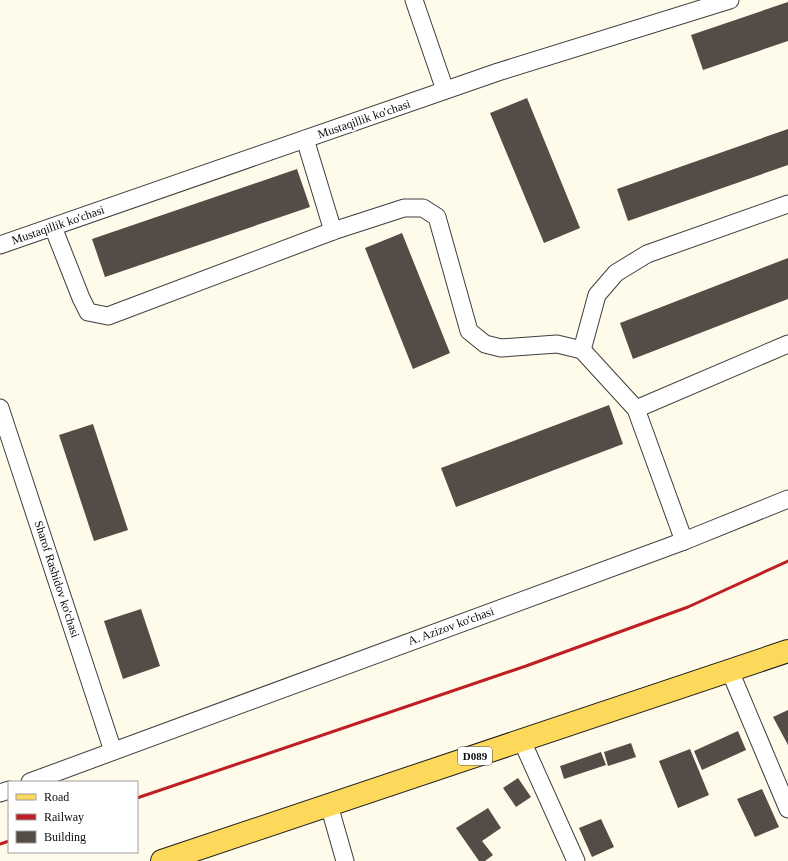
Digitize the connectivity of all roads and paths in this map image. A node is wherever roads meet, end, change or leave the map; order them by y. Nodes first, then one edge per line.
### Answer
1 (414, 0) edge
2 (730, 0) edge
3 (445, 90) junction
4 (305, 139) junction
5 (788, 204) edge
6 (53, 227) junction
7 (333, 231) junction
8 (0, 245) edge
9 (788, 344) edge
10 (582, 350) junction
11 (0, 408) edge
12 (636, 410) junction
13 (788, 499) edge
14 (684, 541) junction
15 (788, 651) edge
16 (730, 671) junction
17 (522, 741) junction
18 (113, 751) junction
19 (33, 781) edge
20 (329, 806) junction
21 (788, 809) edge
22 (162, 861) edge
23 (345, 861) edge
24 (576, 861) edge

1 - 3 street
2 - 3 street, Mustaqillik ko'chasi
3 - 4 street, Mustaqillik ko'chasi
4 - 6 street, Mustaqillik ko'chasi
4 - 7 street
5 - 10 street
6 - 7 street
6 - 8 street, Mustaqillik ko'chasi
7 - 10 street
9 - 12 street
10 - 12 street
11 - 18 street, Sharof Rashidov ko'chasi
12 - 14 street
13 - 14 street, A. Azizov ko'chasi
14 - 18 street, A. Azizov ko'chasi
15 - 16 main road, D089
16 - 17 main road, D089
16 - 21 street
17 - 20 main road, D089
17 - 24 street
18 - 19 street, A. Azizov ko'chasi
20 - 22 main road, D089
20 - 23 street

